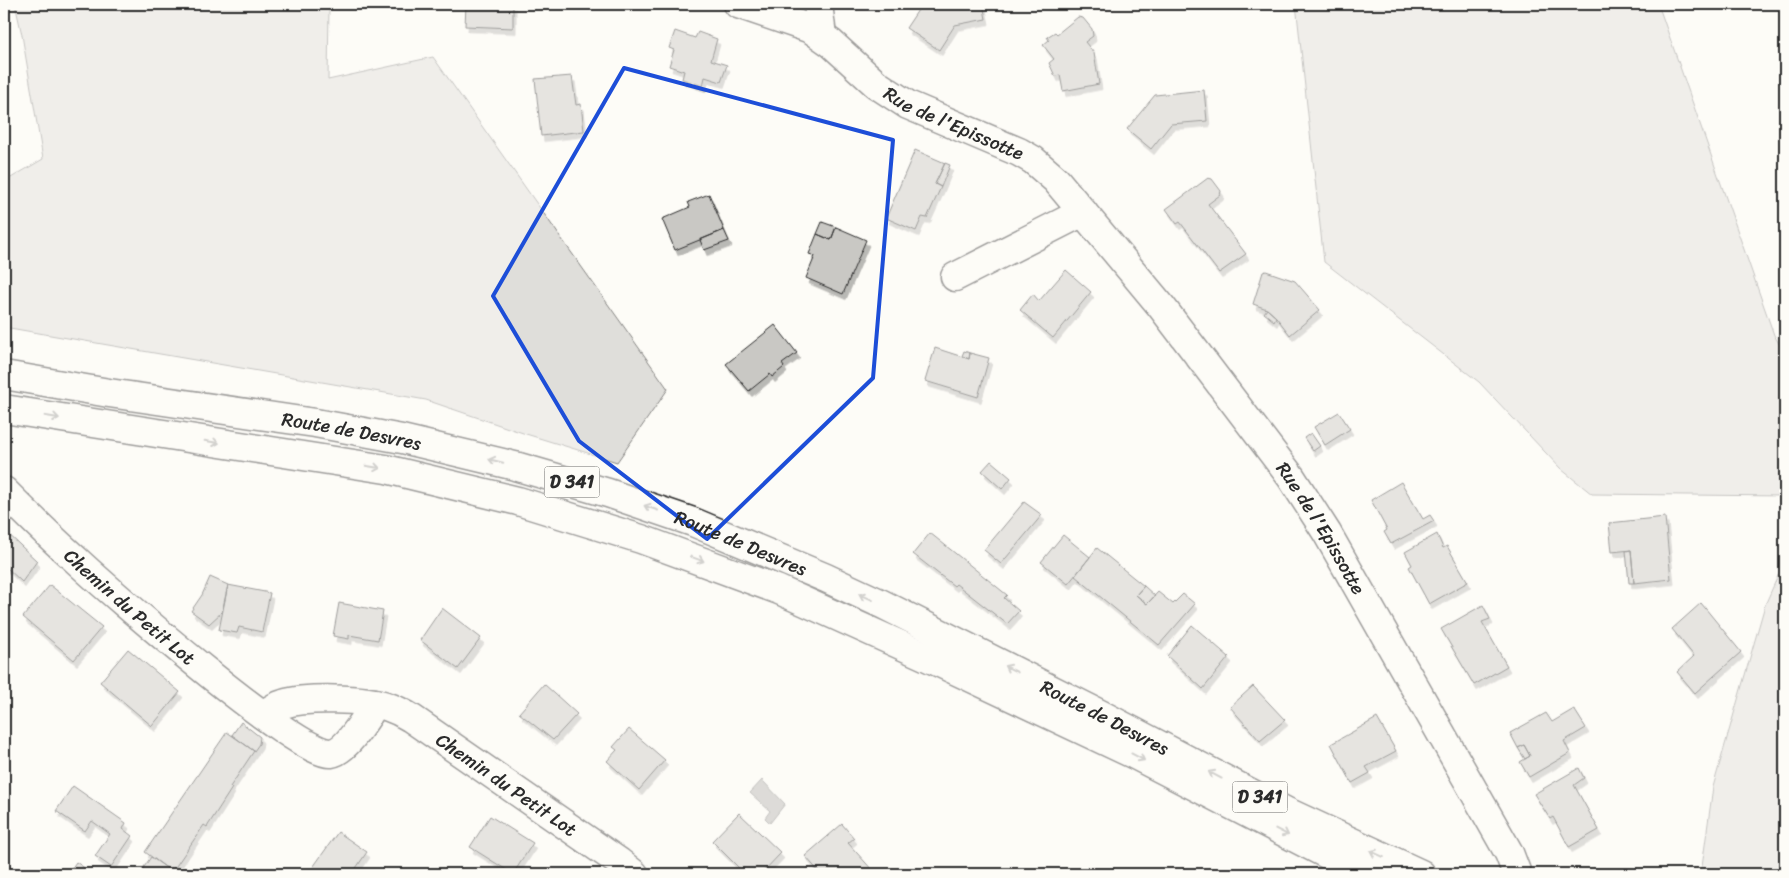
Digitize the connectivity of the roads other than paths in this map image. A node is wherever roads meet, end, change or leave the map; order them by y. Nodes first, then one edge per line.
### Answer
1 (738, 4) edge
2 (818, 4) edge
3 (822, 36) junction
4 (1083, 212) junction
5 (955, 277) dead end
6 (4, 375) edge
7 (4, 409) edge
8 (574, 483) junction
9 (4, 490) edge
10 (559, 513) junction
11 (376, 703) junction
12 (263, 715) junction
13 (634, 874) edge
14 (1365, 874) edge
15 (1421, 874) edge
16 (1517, 874) edge

1 - 3 main road, Rue de l'Epissotte
2 - 3 main road
3 - 4 main road, Rue de l'Epissotte
4 - 5 main road
4 - 16 main road, Rue de l'Epissotte
8 -> 6 main road, Route de Desvres / D 341
7 -> 10 main road, Route de Desvres / D 341
8 - 10 main road
15 -> 8 main road, Route de Desvres / D 341
9 - 12 main road, Chemin du Petit Lot
10 -> 14 main road, Route de Desvres / D 341
11 - 12 main road, Chemin du Petit Lot
11 - 12 main road, Chemin du Petit Lot
11 - 13 main road, Chemin du Petit Lot

